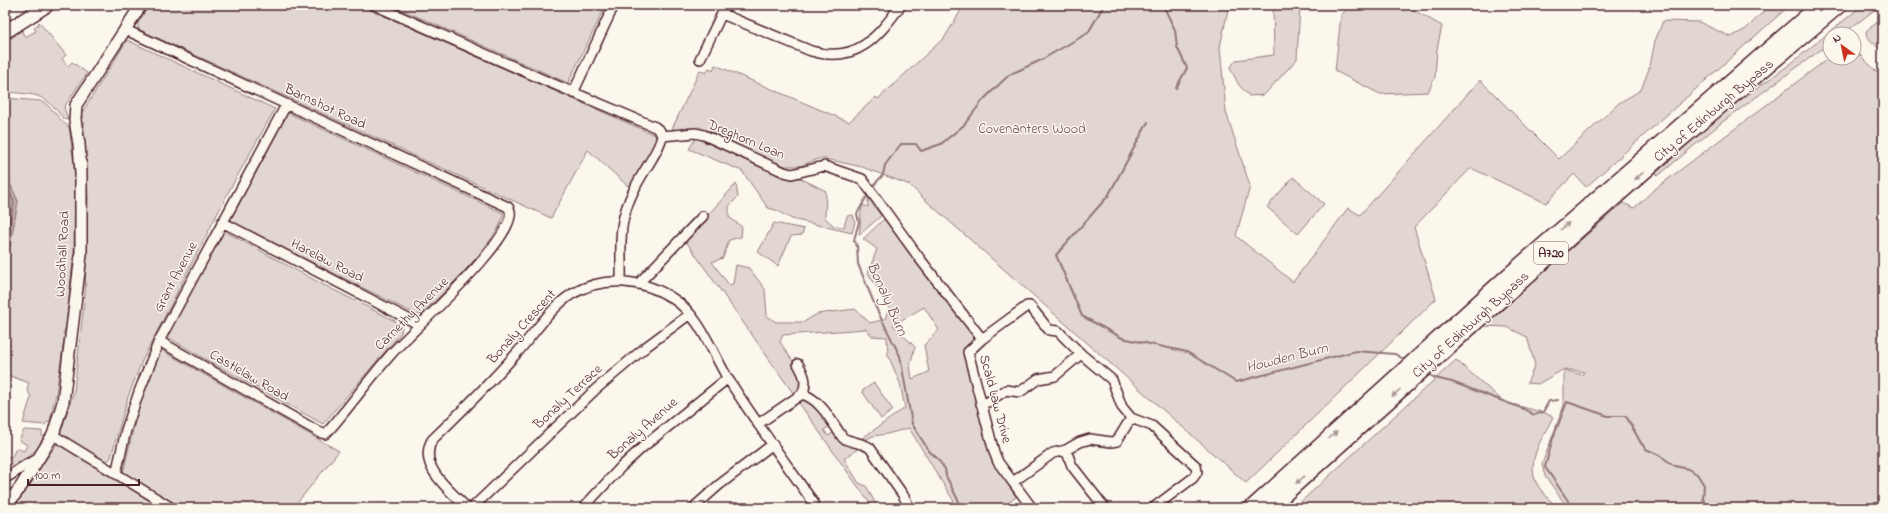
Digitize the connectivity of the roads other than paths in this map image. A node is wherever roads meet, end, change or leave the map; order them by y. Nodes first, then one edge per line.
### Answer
1 (7, 5) edge
2 (47, 5) edge
3 (141, 5) edge
4 (374, 5) edge
5 (614, 5) edge
6 (901, 5) edge
7 (1816, 5) edge
8 (1820, 5) edge
9 (1840, 5) edge
10 (1848, 5) edge
11 (5, 8) edge
12 (724, 9) edge
13 (126, 30) junction
14 (5, 32) edge
15 (1780, 38) junction
16 (700, 59) dead end
17 (1771, 63) junction
18 (573, 93) junction
19 (286, 105) junction
20 (662, 136) junction
21 (512, 211) joint
22 (697, 219) dead end
23 (222, 222) junction
24 (621, 281) junction
25 (639, 283) junction
26 (690, 314) junction
27 (418, 325) junction
28 (982, 339) junction
29 (159, 341) junction
30 (1081, 354) junction
31 (798, 364) dead end
32 (728, 378) junction
33 (802, 394) junction
34 (982, 404) junction
35 (1131, 418) junction
36 (758, 424) junction
37 (325, 434) joint
38 (54, 435) junction
39 (773, 444) junction
40 (1066, 450) junction
41 (39, 460) junction
42 (116, 474) junction
43 (5, 478) edge
44 (1013, 482) junction
45 (5, 508) edge
46 (172, 508) edge
47 (467, 508) edge
48 (472, 508) edge
49 (583, 508) edge
50 (693, 508) edge
51 (813, 508) edge
52 (910, 508) edge
53 (1032, 508) edge
54 (1105, 508) edge
55 (1153, 508) edge
56 (1252, 508) edge
57 (1269, 508) edge

1 - 11 street
2 - 14 main road
3 - 13 street, Woodhall Road
4 - 18 street
5 - 18 street
6 - 12 street
7 - 15 highway
8 - 15 highway, City of Edinburgh Bypass / A720
9 - 17 highway, City of Edinburgh Bypass / A720
10 - 17 highway
12 - 16 street
13 - 19 street, Barnshot Road
13 - 38 street, Woodhall Road
56 -> 15 highway, City of Edinburgh Bypass / A720
17 -> 57 highway, City of Edinburgh Bypass / A720
18 - 20 street
19 - 21 street, Barnshot Road
19 - 23 street, Grant Avenue
20 - 24 street
20 - 28 street, Dreghorn Loan
21 - 27 street, Carnethy Avenue
22 - 25 street
23 - 27 street, Harelaw Road
23 - 29 street, Grant Avenue
24 - 25 street, Bonaly Crescent
24 - 47 street, Bonaly Crescent
25 - 26 street, Bonaly Crescent
26 - 32 street, Bonaly Crescent
26 - 48 street, Bonaly Terrace
27 - 37 street, Carnethy Avenue
28 - 30 street, Scald Law Drive
28 - 34 street, Scald Law Drive
29 - 37 street, Castlelaw Road
29 - 42 street, Grant Avenue
30 - 34 street
30 - 35 street, Scald Law Drive
31 - 33 street
32 - 36 street, Bonaly Crescent
32 - 49 street, Bonaly Avenue
33 - 36 street
33 - 52 street
34 - 44 street, Scald Law Drive
35 - 40 street
35 - 55 street
36 - 39 street, Bonaly Crescent
38 - 41 street, Woodhall Road
38 - 42 street
39 - 50 street
39 - 51 street, Bonaly Crescent
40 - 44 street
40 - 54 street
41 - 43 street
41 - 45 street, Woodhall Road
42 - 46 street
44 - 53 street, Scald Law Drive

